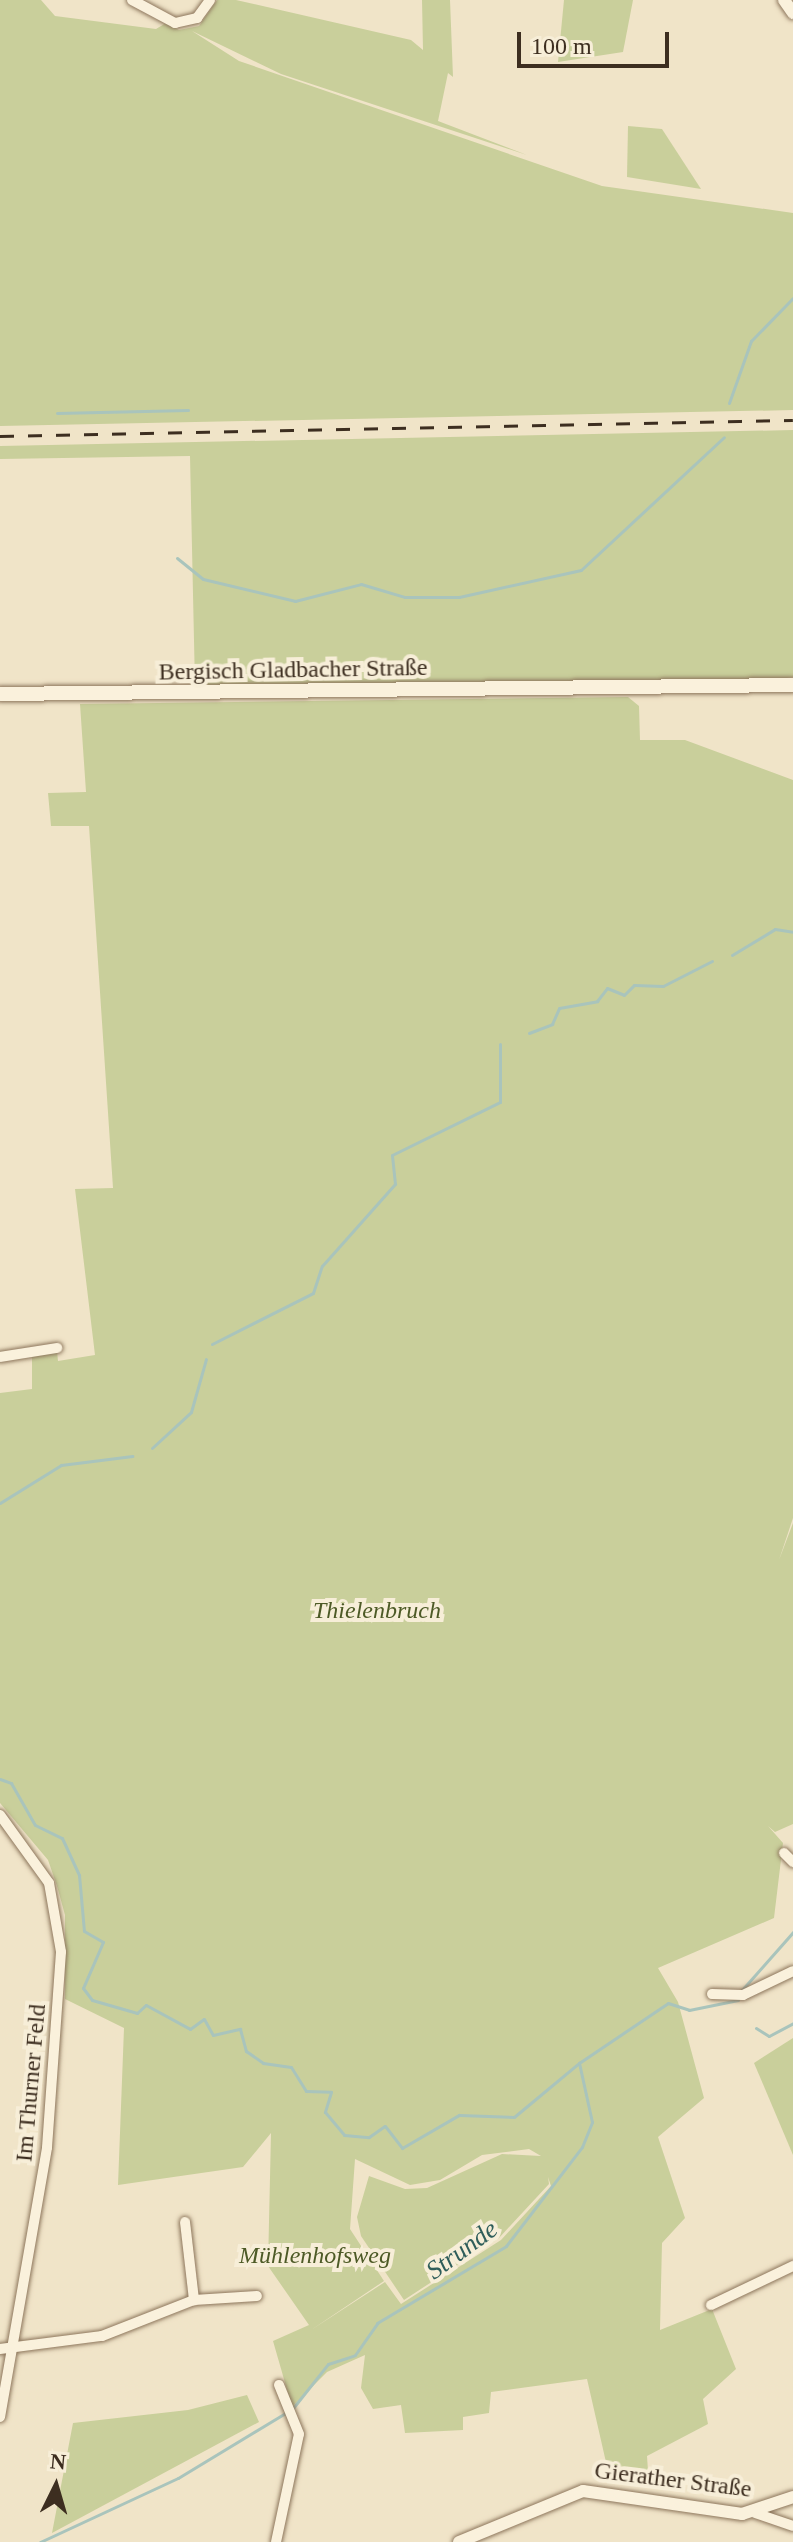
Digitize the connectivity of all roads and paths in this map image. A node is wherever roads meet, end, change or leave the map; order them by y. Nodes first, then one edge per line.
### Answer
1 (132, 0) edge
2 (210, 0) edge
3 (784, 0) edge
4 (793, 13) edge
5 (793, 685) edge
6 (0, 694) edge
7 (57, 1348) dead end
8 (0, 1357) edge
9 (0, 1815) edge
10 (784, 1853) dead end
11 (793, 1862) edge
12 (793, 1971) edge
13 (712, 1994) dead end
14 (185, 2222) dead end
15 (793, 2266) edge
16 (257, 2296) dead end
17 (194, 2300) junction
18 (711, 2305) dead end
19 (0, 2349) edge
20 (13, 2349) junction
21 (279, 2385) dead end
22 (0, 2417) edge
23 (793, 2497) edge
24 (755, 2513) junction
25 (793, 2526) edge
26 (276, 2542) edge
27 (459, 2542) edge

1 - 2 street
3 - 4 street
5 - 6 main road, Bergisch Gladbacher Straße
7 - 8 street
9 - 20 street, Im Thurner Feld
10 - 11 street
12 - 13 street
14 - 17 street
15 - 18 street
16 - 17 street
17 - 20 street
19 - 20 street
20 - 22 street, Im Thurner Feld
21 - 26 street
23 - 24 street, Gierather Straße
24 - 25 street
24 - 27 street, Gierather Straße

